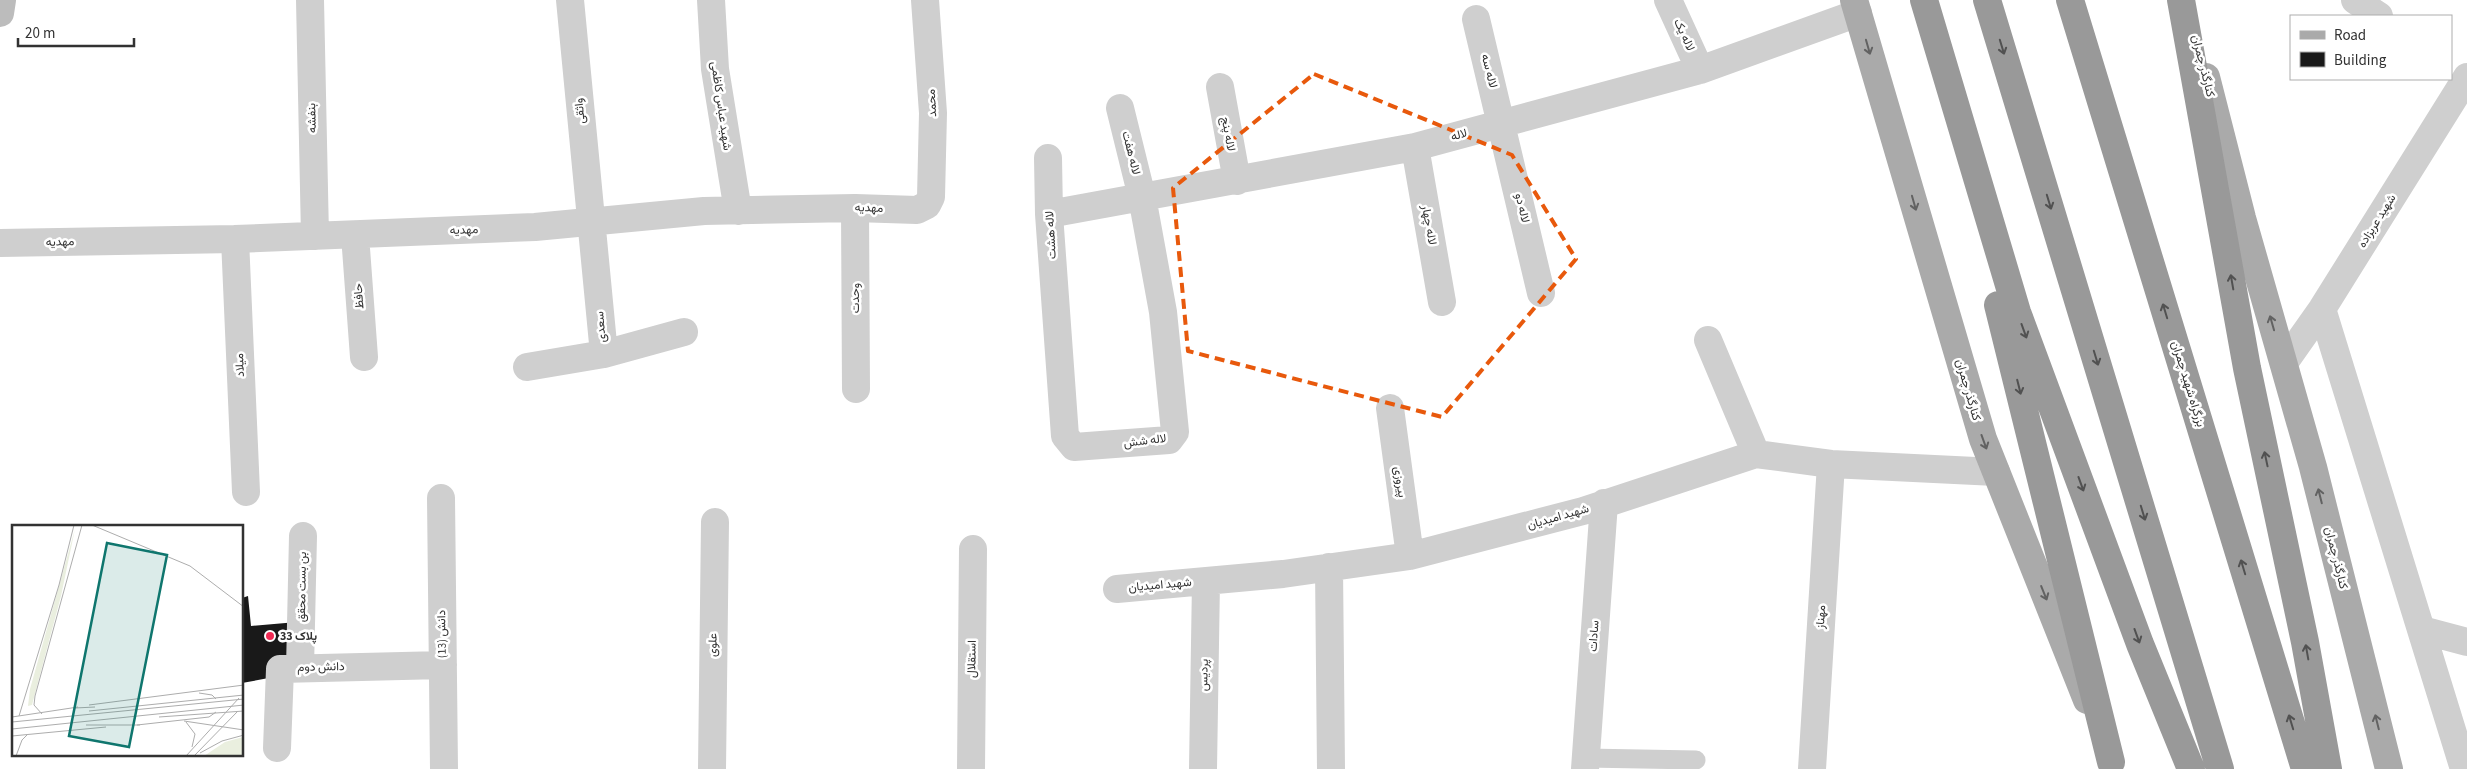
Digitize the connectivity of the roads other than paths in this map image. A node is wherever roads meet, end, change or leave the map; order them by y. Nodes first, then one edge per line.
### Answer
1 (2, 0) edge
2 (310, 0) edge
3 (570, 0) edge
4 (711, 0) edge
5 (925, 0) edge
6 (1668, 0) edge
7 (1924, 0) edge
8 (1987, 0) edge
9 (2070, 0) edge
10 (2088, 0) edge
11 (2180, 0) edge
12 (2186, 0) edge
13 (2356, 0) edge
14 (1856, 7) edge
15 (0, 13) edge
16 (2378, 15) edge
17 (1476, 18) dead end
18 (1700, 70) junction
19 (2463, 75) edge
20 (1220, 87) dead end
21 (1120, 108) dead end
22 (1502, 124) junction
23 (1415, 147) junction
24 (1048, 158) dead end
25 (1236, 181) junction
26 (1142, 198) junction
27 (2131, 199) junction
28 (927, 205) joint
29 (855, 208) junction
30 (738, 210) junction
31 (1049, 214) junction
32 (591, 222) junction
33 (355, 235) junction
34 (314, 236) junction
35 (235, 239) junction
36 (0, 243) edge
37 (1541, 293) dead end
38 (1442, 302) dead end
39 (2322, 309) junction
40 (1056, 311) joint
41 (684, 332) dead end
42 (1708, 340) dead end
43 (604, 354) junction
44 (364, 356) dead end
45 (2284, 363) junction
46 (527, 367) dead end
47 (856, 389) dead end
48 (1390, 408) dead end
49 (1756, 454) junction
50 (1831, 464) junction
51 (1996, 472) junction
52 (246, 492) dead end
53 (441, 498) dead end
54 (1604, 504) junction
55 (715, 522) dead end
56 (303, 536) dead end
57 (974, 549) dead end
58 (1410, 556) junction
59 (1330, 567) junction
60 (1206, 581) junction
61 (1117, 589) dead end
62 (2422, 630) junction
63 (2467, 642) edge
64 (443, 665) junction
65 (300, 668) junction
66 (277, 748) dead end
67 (1696, 760) dead end
68 (1586, 763) edge
69 (2113, 766) edge
70 (444, 769) edge
71 (712, 769) edge
72 (971, 769) edge
73 (1203, 769) edge
74 (1331, 769) edge
75 (1812, 769) edge
76 (2192, 769) edge
77 (2220, 769) edge
78 (2305, 769) edge
79 (2328, 769) edge
80 (2390, 769) edge
81 (2464, 769) edge

1 - 15 main road
2 - 34 street, بنفشه
3 - 32 street, واثقی
4 - 30 street, شهید عباس کاظمی
5 - 28 street, محمد
6 - 18 street, لاله یک
7 -> 69 highway
7 -> 76 highway
8 -> 77 highway
9 - 27 highway, بزرگراه شهید چمران
10 - 27 highway
79 -> 11 highway
45 -> 12 main road, کنارگذر چمران
13 - 16 street
14 - 18 street, لاله
14 -> 51 main road, کنارگذر چمران
17 - 22 street, لاله سه
18 - 22 street, لاله
19 - 39 street, شهید عربزاده
20 - 25 street, لاله پنج
21 - 26 street, لاله هفت
22 - 23 street, لاله
22 - 37 street, لاله دو
23 - 25 street, لاله
23 - 38 street, لاله چهار
24 - 31 street, لاله هشت
25 - 26 street, لاله
26 - 31 street, لاله
26 - 40 street, لاله شش
78 -> 27 highway, بزرگراه شهید چمران
28 - 29 street, مهدیه
29 - 30 street, مهدیه
29 - 47 street, وحدت
30 - 32 street, مهدیه
31 - 40 street, لاله هشت
32 - 33 street, مهدیه
32 - 43 street, سعدی
33 - 34 street, مهدیه
33 - 44 street, حافظ
34 - 35 street, مهدیه
35 - 36 street, مهدیه
35 - 52 street, میلاد
39 - 45 street, شهید عربزاده
39 - 62 street
41 - 43 street
42 - 49 street
43 - 46 street, سعدی
80 -> 45 main road, کنارگذر چمران
48 - 58 street, پیروزی
49 - 50 street, شهید امیدیان
49 - 54 street, شهید امیدیان
50 - 51 street, شهید امیدیان
50 - 75 street, مهناز
51 -> 69 main road, کنارگذر چمران
53 - 64 street, دانش (13)
54 - 58 street, شهید امیدیان
54 - 68 street, سادات
55 - 71 street, علوی
56 - 65 street, بن بست محقق
57 - 72 street, استقلال
58 - 59 street, شهید امیدیان
59 - 60 street, شهید امیدیان
59 - 74 street
60 - 61 street, شهید امیدیان
60 - 73 street, پردیس
62 - 63 street
62 - 81 street
64 - 65 street, دانش دوم
64 - 70 street, دانش (13)
65 - 66 street, دانش دوم
67 - 68 lane

